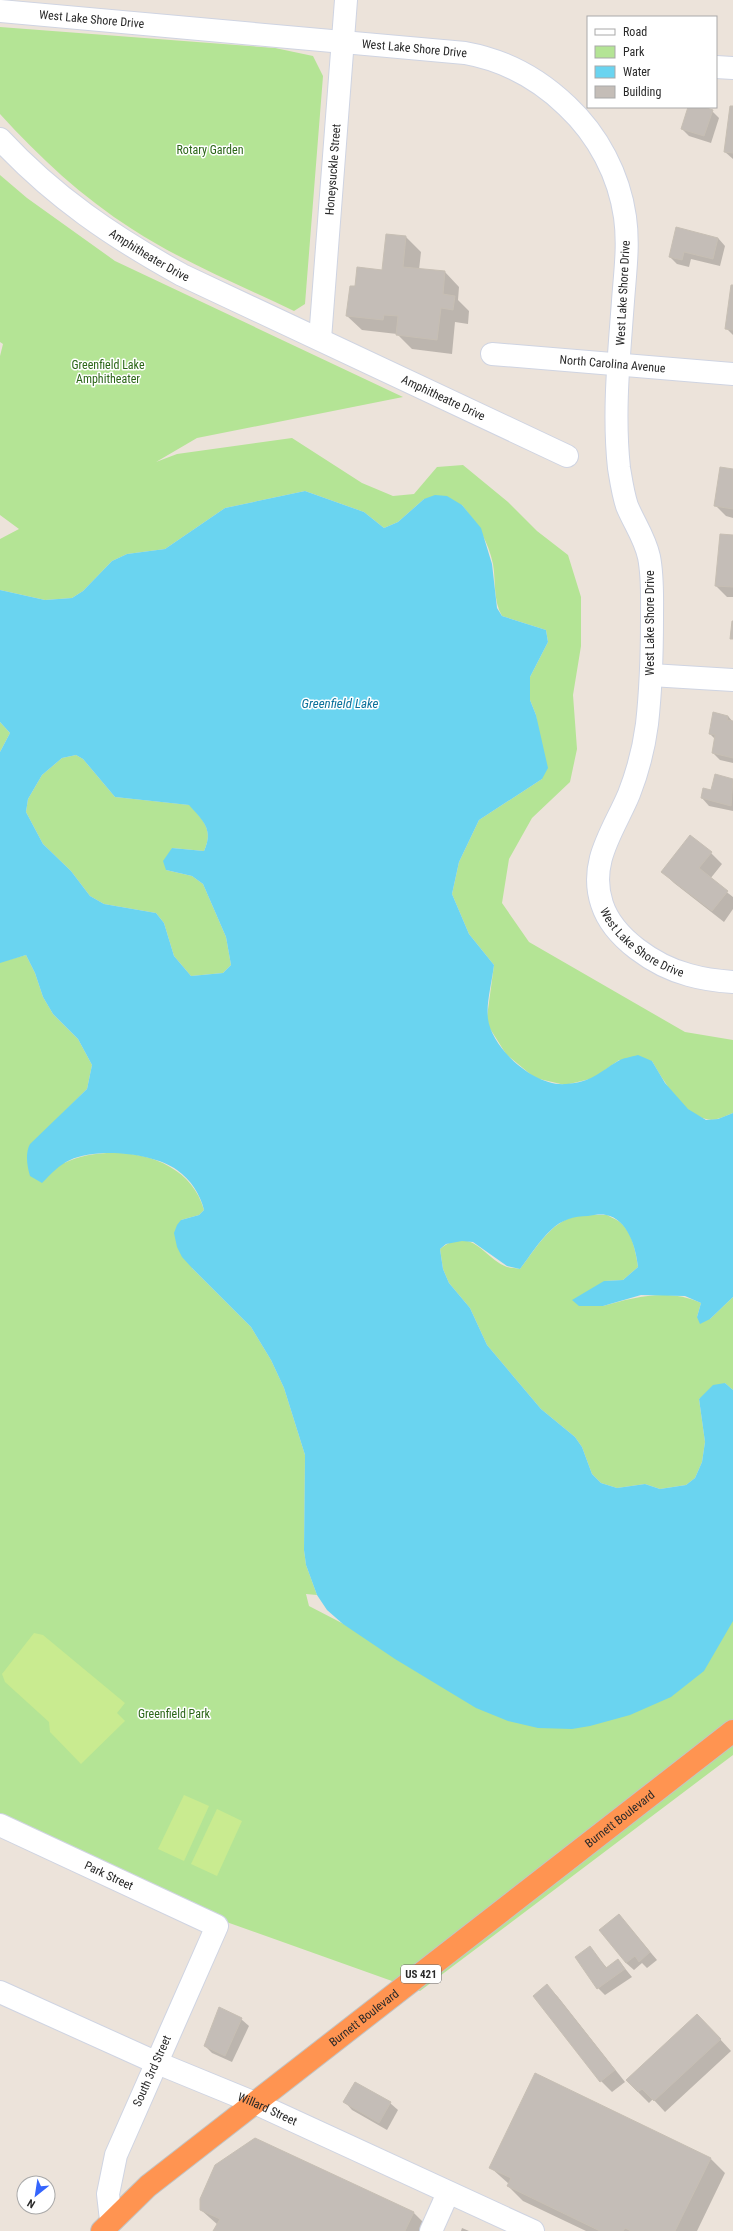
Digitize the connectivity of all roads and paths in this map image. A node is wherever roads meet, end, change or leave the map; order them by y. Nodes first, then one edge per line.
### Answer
1 (346, 0) edge
2 (0, 11) edge
3 (343, 42) junction
4 (717, 67) edge
5 (733, 68) edge
6 (583, 111) edge
7 (0, 139) edge
8 (320, 340) junction
9 (492, 354) dead end
10 (619, 364) junction
11 (733, 374) edge
12 (567, 456) dead end
13 (651, 675) junction
14 (733, 680) edge
15 (733, 982) edge
16 (733, 1731) edge
17 (0, 1825) edge
18 (217, 1926) joint
19 (2, 1999) edge
20 (155, 2062) junction
21 (255, 2102) junction
22 (448, 2192) junction
23 (106, 2227) edge
24 (431, 2231) edge
25 (533, 2231) edge

1 - 3 street, Honeysuckle Street
2 - 3 street, West Lake Shore Drive
3 - 6 street, West Lake Shore Drive
3 - 8 street, Honeysuckle Street
4 - 5 street
6 - 10 street, West Lake Shore Drive
7 - 8 street, Amphitheater Drive
8 - 12 street, Amphitheatre Drive
9 - 10 street, North Carolina Avenue
10 - 11 street, North Carolina Avenue
10 - 13 street, West Lake Shore Drive
13 - 14 street
13 - 15 street, West Lake Shore Drive
16 - 21 highway, Burnett Boulevard / US 421
17 - 18 street, Park Street
18 - 20 street, South 3rd Street
19 - 20 street, Willard Street
20 - 21 street, Willard Street
20 - 23 street, South 3rd Street
21 - 22 street, Willard Street
21 - 23 highway, Burnett Boulevard / US 421
22 - 24 street
22 - 25 street, Willard Street

